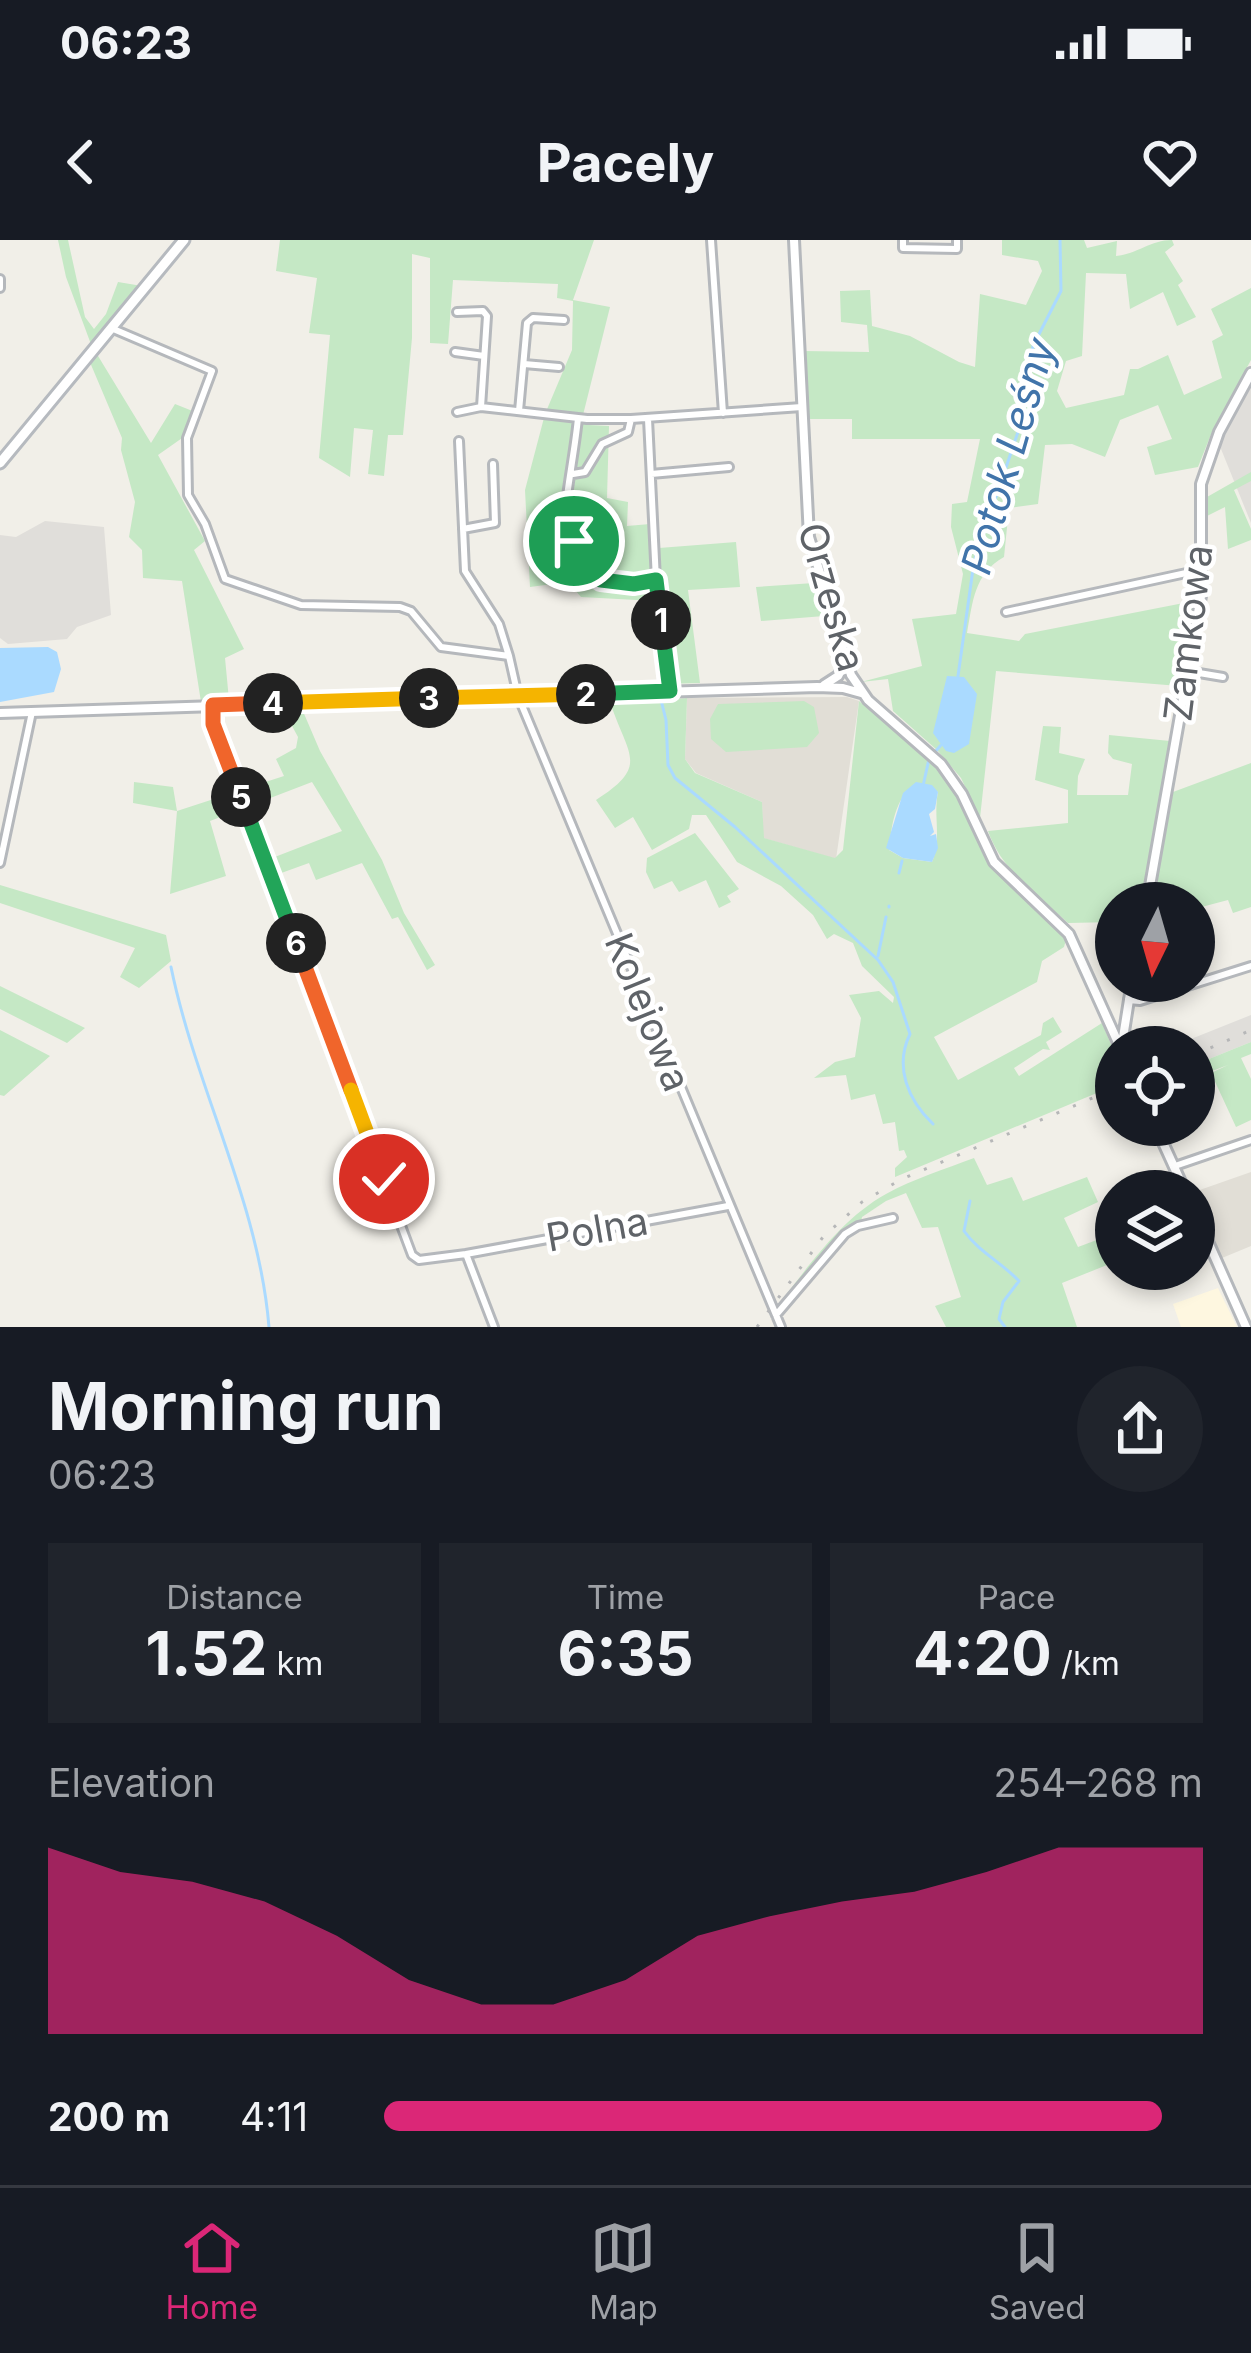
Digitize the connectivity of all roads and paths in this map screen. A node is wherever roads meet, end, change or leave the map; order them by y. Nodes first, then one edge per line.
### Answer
1 (184, 240) edge
2 (711, 240) edge
3 (794, 240) edge
4 (903, 240) edge
5 (957, 240) edge
6 (457, 312) dead end
7 (564, 320) dead end
8 (111, 328) junction
9 (455, 352) dead end
10 (484, 356) junction
11 (524, 364) junction
12 (559, 367) dead end
13 (1251, 373) edge
14 (481, 407) junction
15 (802, 407) junction
16 (519, 411) junction
17 (457, 412) dead end
18 (723, 413) junction
19 (578, 418) junction
20 (631, 419) junction
21 (648, 419) junction
22 (460, 441) dead end
23 (0, 463) edge
24 (493, 464) dead end
25 (729, 467) dead end
26 (573, 474) junction
27 (651, 474) junction
28 (563, 525) junction
29 (463, 529) junction
30 (564, 544) dead end
31 (1203, 570) junction
32 (656, 580) junction
33 (1006, 612) dead end
34 (509, 656) junction
35 (846, 661) junction
36 (1187, 671) junction
37 (1223, 677) dead end
38 (852, 678) junction
39 (839, 682) junction
40 (670, 691) junction
41 (862, 693) junction
42 (518, 696) junction
43 (213, 705) junction
44 (0, 712) edge
45 (32, 712) junction
46 (0, 863) edge
47 (1151, 882) edge
48 (1251, 966) edge
49 (1215, 978) edge
50 (1128, 1002) edge
51 (1117, 1024) joint
52 (1251, 1139) edge
53 (1165, 1146) edge
54 (1174, 1167) junction
55 (1175, 1170) edge
56 (728, 1206) junction
57 (893, 1218) dead end
58 (466, 1254) junction
59 (1215, 1257) edge
60 (776, 1315) junction
61 (494, 1327) edge
62 (781, 1327) edge
63 (1246, 1327) edge

1 - 8 main road
2 - 18 street
3 - 15 street, Orzeska
4 - 5 street
6 - 10 street
7 - 11 street
8 - 23 main road
8 - 34 street
9 - 10 street
10 - 14 street
11 - 12 street
11 - 16 street
13 - 31 street, Zamkowa
14 - 16 street
14 - 17 street
15 - 18 street
15 - 35 street, Orzeska
16 - 19 street
18 - 21 street
19 - 20 street
19 - 26 street
20 - 21 street
20 - 26 street
21 - 27 street
22 - 29 street, Kolejowa
24 - 29 street
25 - 27 street
26 - 28 street
27 - 32 street
28 - 30 street
28 - 32 street
29 - 34 street, Kolejowa
31 - 33 street
31 - 36 street, Zamkowa
32 - 40 street
34 - 42 street, Kolejowa
35 - 38 street, Orzeska
35 - 39 street
36 - 37 street
36 - 47 street, Zamkowa
38 - 39 street
38 - 41 street, Orzeska
39 - 40 street
39 - 41 street
40 - 42 street
41 - 51 street, Orzeska
42 - 43 street
42 - 56 street, Kolejowa
43 - 45 street
43 - 58 street, Polna
44 - 45 street
45 - 46 street
48 - 49 street
50 - 51 street
52 - 54 street
53 - 54 street
54 - 55 street
56 - 58 street, Polna
56 - 60 street, Kolejowa
57 - 60 street
58 - 61 street
59 - 63 street
60 - 62 street, Kolejowa

